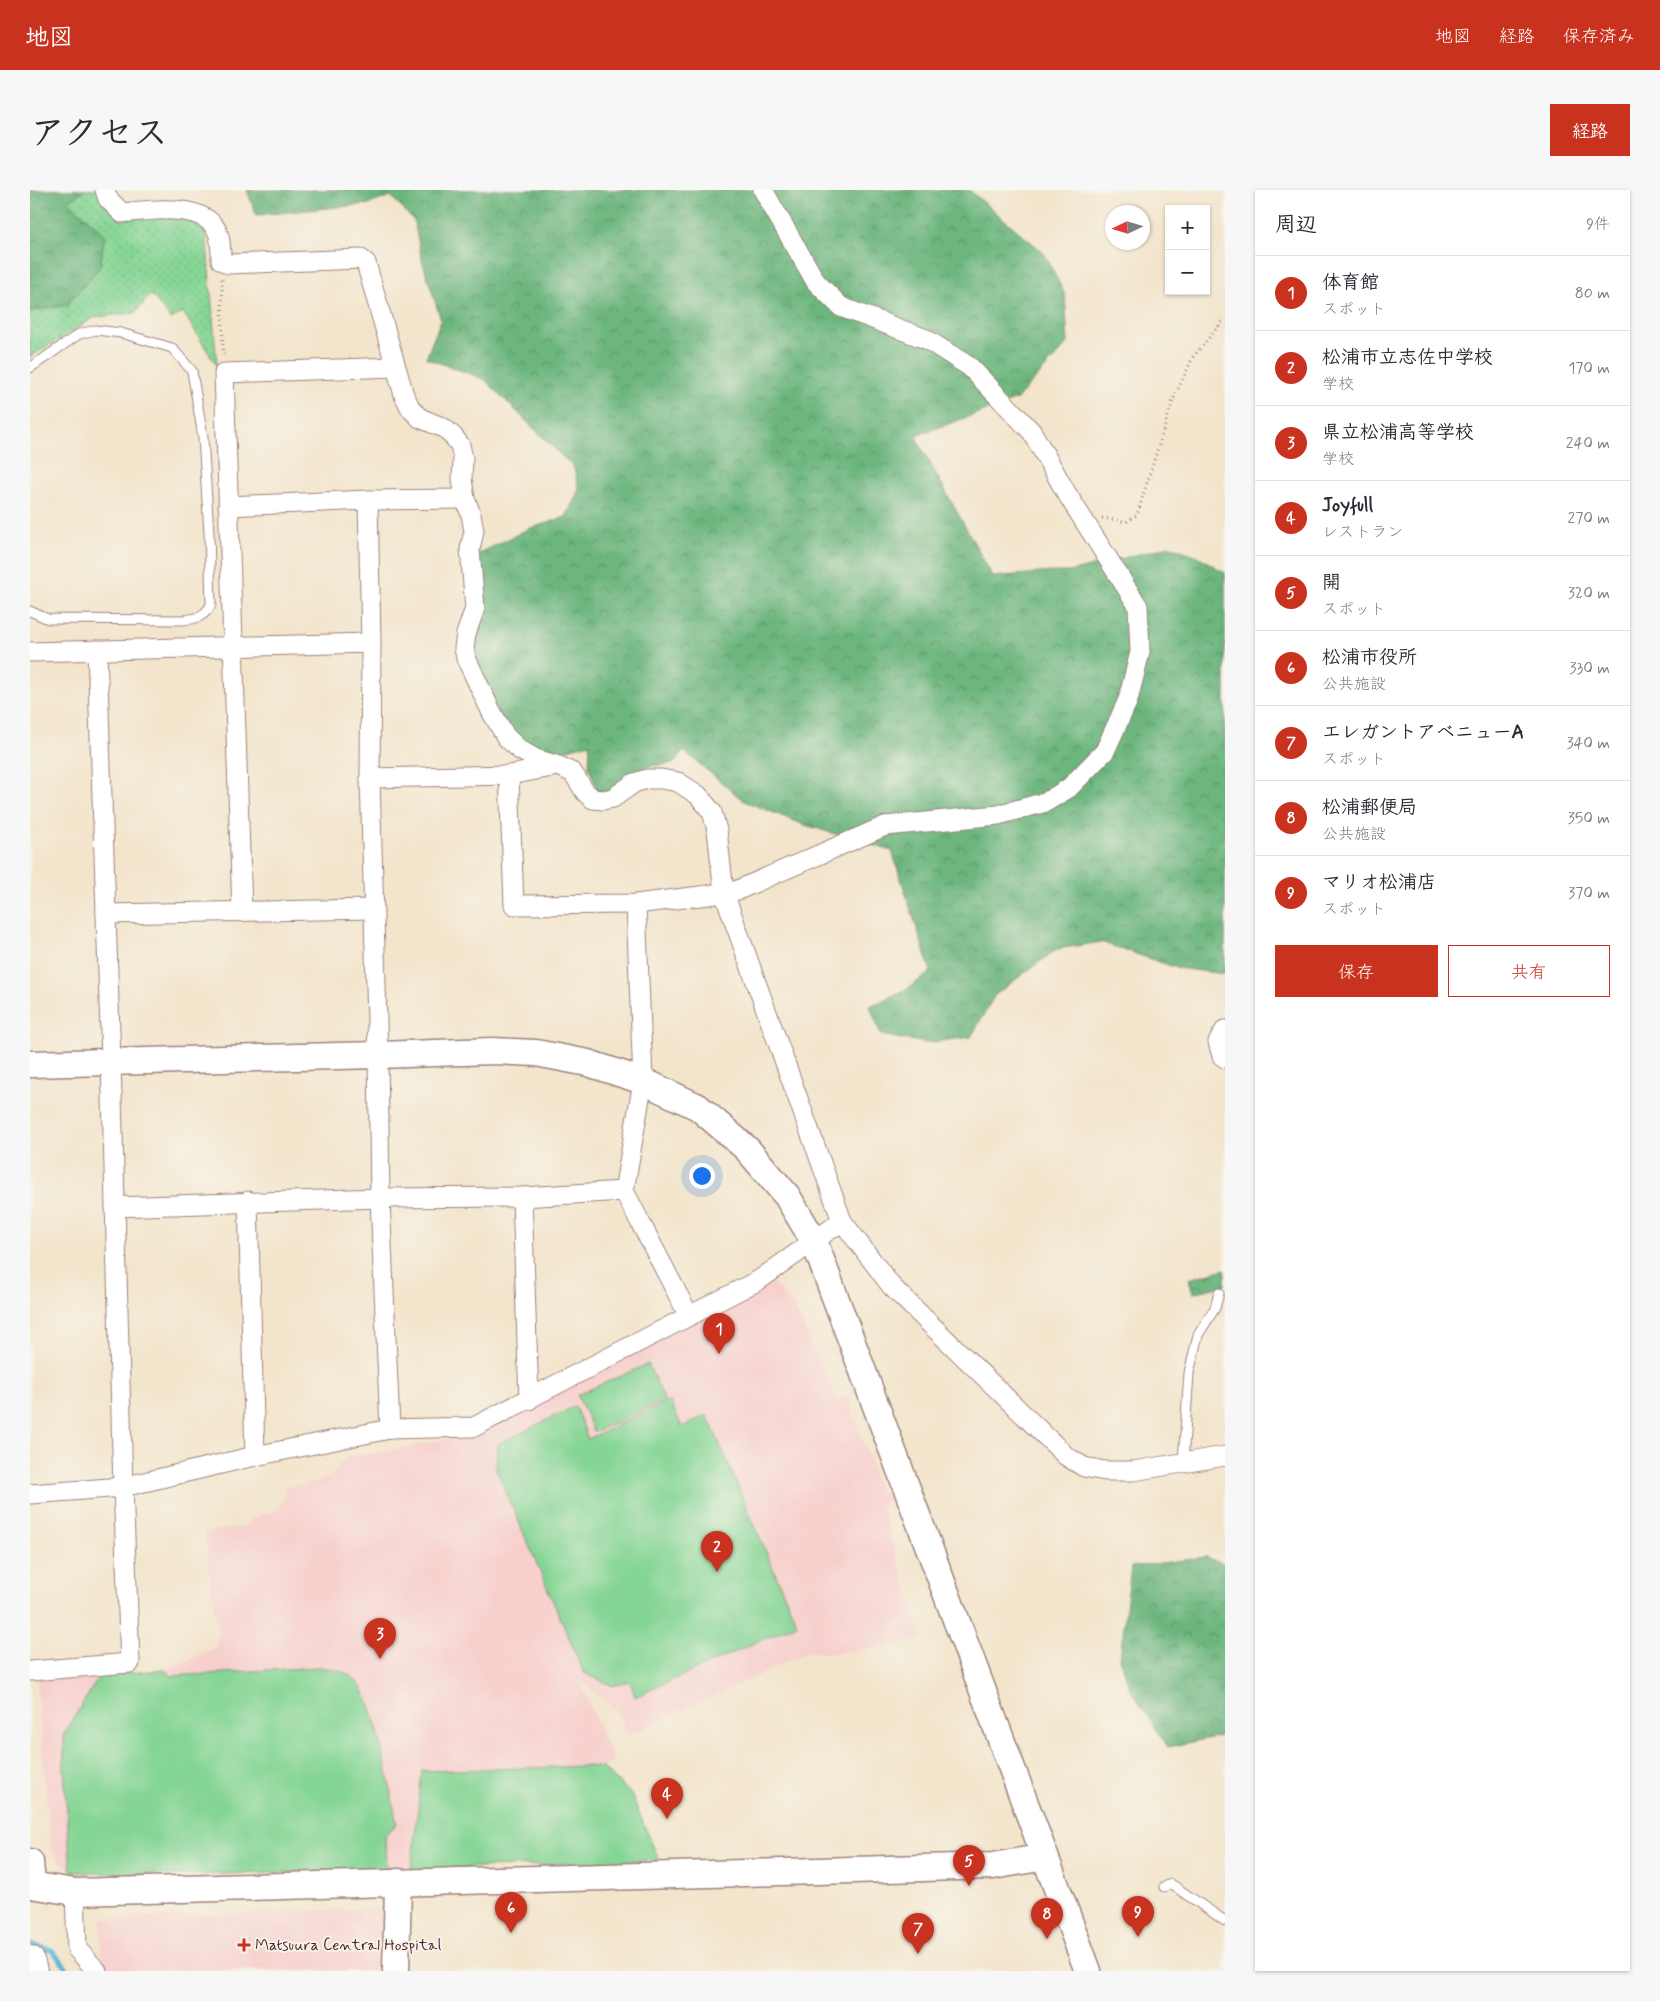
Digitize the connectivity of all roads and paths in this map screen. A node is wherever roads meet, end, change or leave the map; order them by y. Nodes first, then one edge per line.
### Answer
1 (105, 190) edge
2 (763, 190) edge
3 (222, 260) junction
4 (1225, 320) edge
5 (396, 367) junction
6 (30, 368) edge
7 (224, 374) junction
8 (465, 499) junction
9 (368, 500) junction
10 (228, 506) junction
11 (1096, 514) dead end
12 (221, 604) junction
13 (30, 611) edge
14 (370, 643) junction
15 (233, 646) junction
16 (97, 650) junction
17 (30, 652) edge
18 (559, 766) junction
19 (510, 775) junction
20 (370, 778) junction
21 (724, 893) junction
22 (636, 904) junction
23 (374, 909) junction
24 (242, 912) junction
25 (106, 914) junction
26 (1225, 1030) edge
27 (378, 1055) junction
28 (1225, 1058) edge
29 (111, 1061) junction
30 (30, 1064) edge
31 (642, 1081) junction
32 (624, 1191) junction
33 (522, 1196) junction
34 (380, 1198) junction
35 (248, 1201) junction
36 (115, 1206) junction
37 (842, 1222) junction
38 (814, 1241) junction
39 (1219, 1293) dead end
40 (690, 1316) junction
41 (529, 1400) junction
42 (390, 1429) junction
43 (255, 1456) junction
44 (1225, 1456) edge
45 (1184, 1462) junction
46 (122, 1487) junction
47 (30, 1494) edge
48 (30, 1671) edge
49 (1045, 1857) junction
50 (30, 1878) edge
51 (398, 1882) junction
52 (1164, 1886) dead end
53 (75, 1892) junction
54 (1225, 1921) edge
55 (30, 1960) edge
56 (33, 1971) edge
57 (97, 1971) edge
58 (396, 1971) edge
59 (1088, 1971) edge

1 - 3 street
2 - 21 street
3 - 5 street
3 - 7 path
4 - 11 path
5 - 7 street
5 - 8 street
6 - 12 lane
7 - 10 street
8 - 9 street
8 - 18 street
9 - 10 street
9 - 14 street
10 - 12 street
12 - 13 lane
12 - 15 street
14 - 15 street
14 - 20 street
15 - 16 street
15 - 24 street
16 - 17 street
16 - 25 street
18 - 19 street
18 - 21 street
19 - 20 street
19 - 22 street
20 - 23 street
21 - 22 street
21 - 37 street
22 - 31 street
23 - 24 street
23 - 27 street
24 - 25 street
25 - 29 street
26 - 28 street
27 - 29 street
27 - 31 street
27 - 34 street
29 - 30 street
29 - 36 street
31 - 32 street
31 - 38 street
32 - 33 street
32 - 40 street
33 - 34 street
33 - 41 street
34 - 35 street
34 - 42 street
35 - 36 street
35 - 43 street
36 - 46 street
37 - 38 street
37 - 45 street
38 - 40 street
38 - 49 street
39 - 45 lane
40 - 41 street
41 - 42 street
42 - 43 street
43 - 46 street
44 - 45 street
46 - 47 street
46 - 48 street
49 - 51 street
49 - 59 street
50 - 53 street
51 - 53 street
51 - 58 street
52 - 54 lane
53 - 57 street
55 - 56 highway

